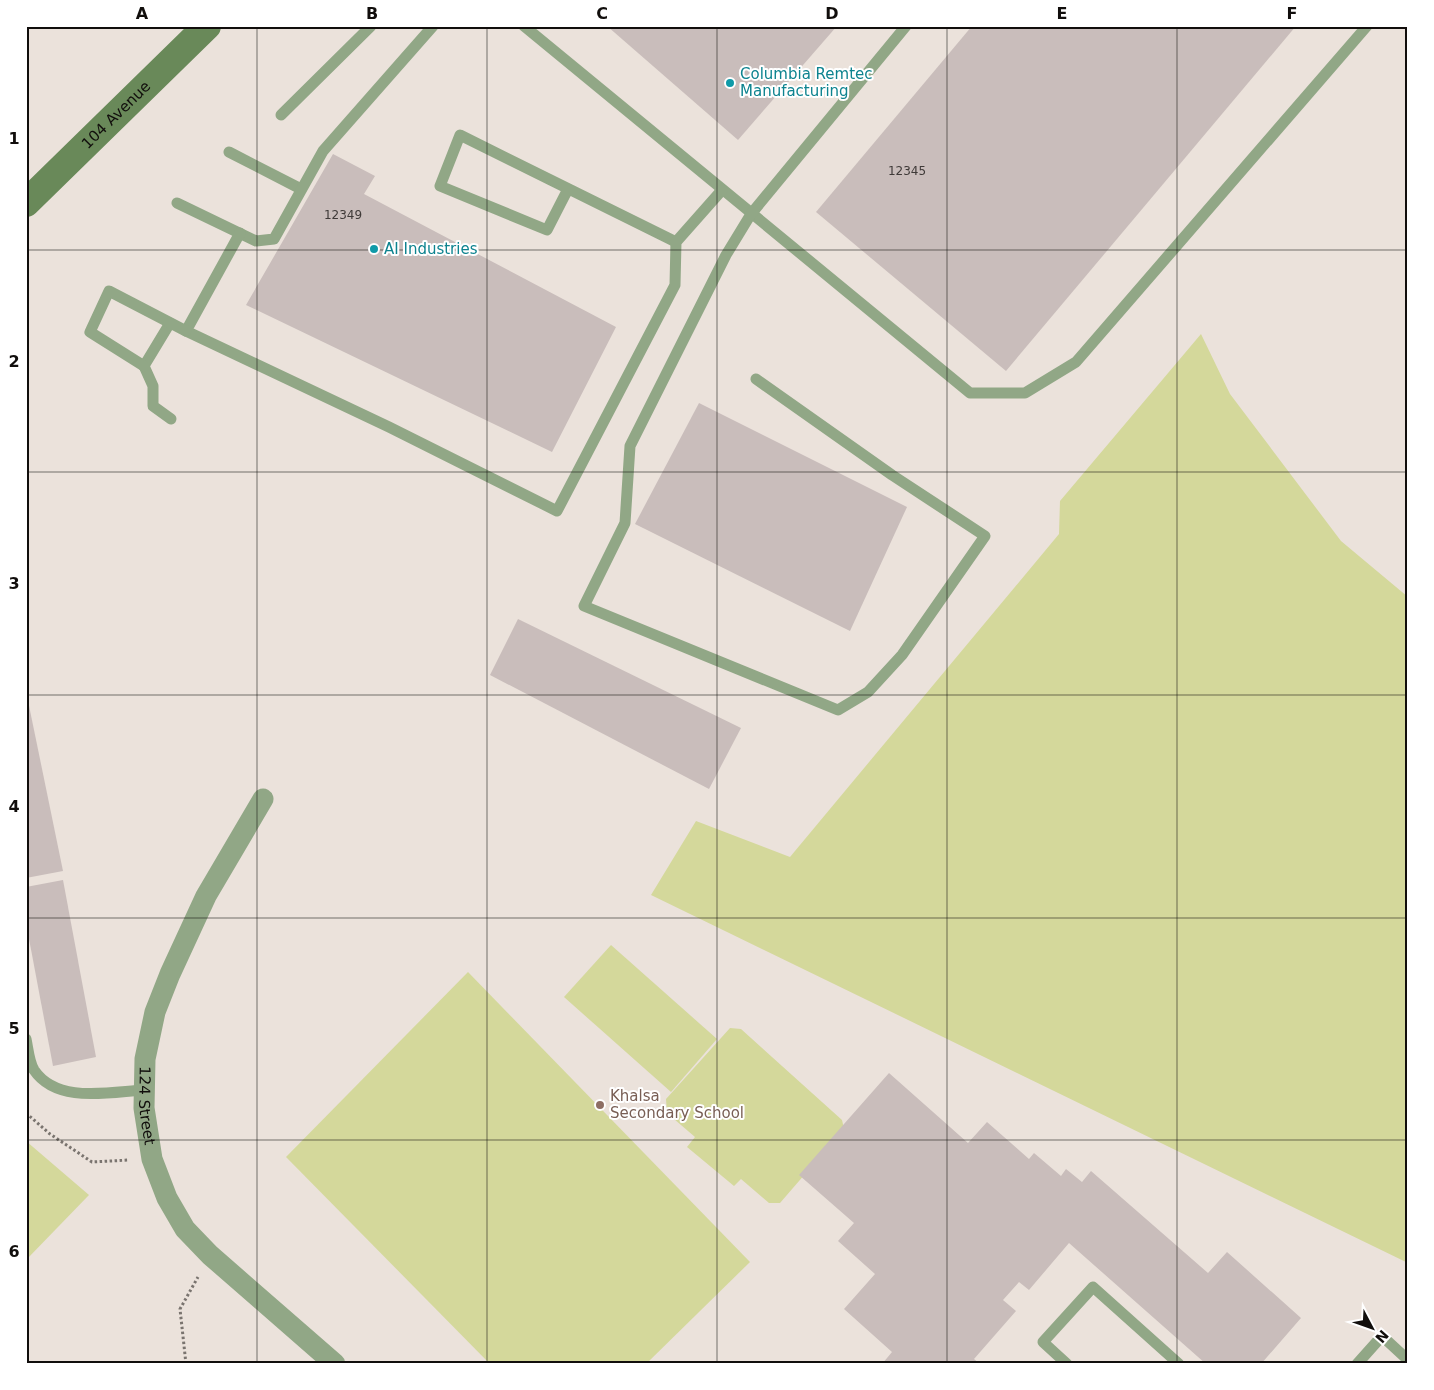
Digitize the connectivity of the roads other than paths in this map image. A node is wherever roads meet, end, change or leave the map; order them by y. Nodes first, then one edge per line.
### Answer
1 (207, 26) edge
2 (371, 26) edge
3 (524, 26) edge
4 (906, 26) edge
5 (1367, 26) edge
6 (428, 28) edge
7 (281, 115) dead end
8 (229, 152) dead end
9 (568, 188) junction
10 (301, 189) junction
11 (722, 190) junction
12 (26, 202) edge
13 (177, 203) dead end
14 (751, 214) junction
15 (240, 233) junction
16 (676, 242) junction
17 (170, 323) junction
18 (186, 331) junction
19 (144, 366) junction
20 (756, 379) dead end
21 (171, 419) dead end
22 (263, 799) dead end
23 (26, 1039) edge
24 (144, 1090) junction
25 (1408, 1360) edge
26 (335, 1364) edge
27 (1067, 1364) edge
28 (1179, 1364) edge
29 (1357, 1364) edge

1 - 12 main road, 104 Avenue
2 - 7 lane
3 - 11 lane
4 - 14 lane
5 - 14 lane
6 - 10 lane
8 - 10 lane
9 - 9 lane
9 - 16 lane
10 - 15 lane
11 - 14 lane
11 - 16 lane
13 - 15 lane
14 - 20 lane
15 - 18 lane
16 - 18 lane
17 - 18 lane
17 - 19 lane
17 - 19 lane
19 - 21 lane
22 - 24 street, 124 Street
23 - 24 lane
24 - 26 street, 124 Street
25 - 29 lane
27 - 28 lane

